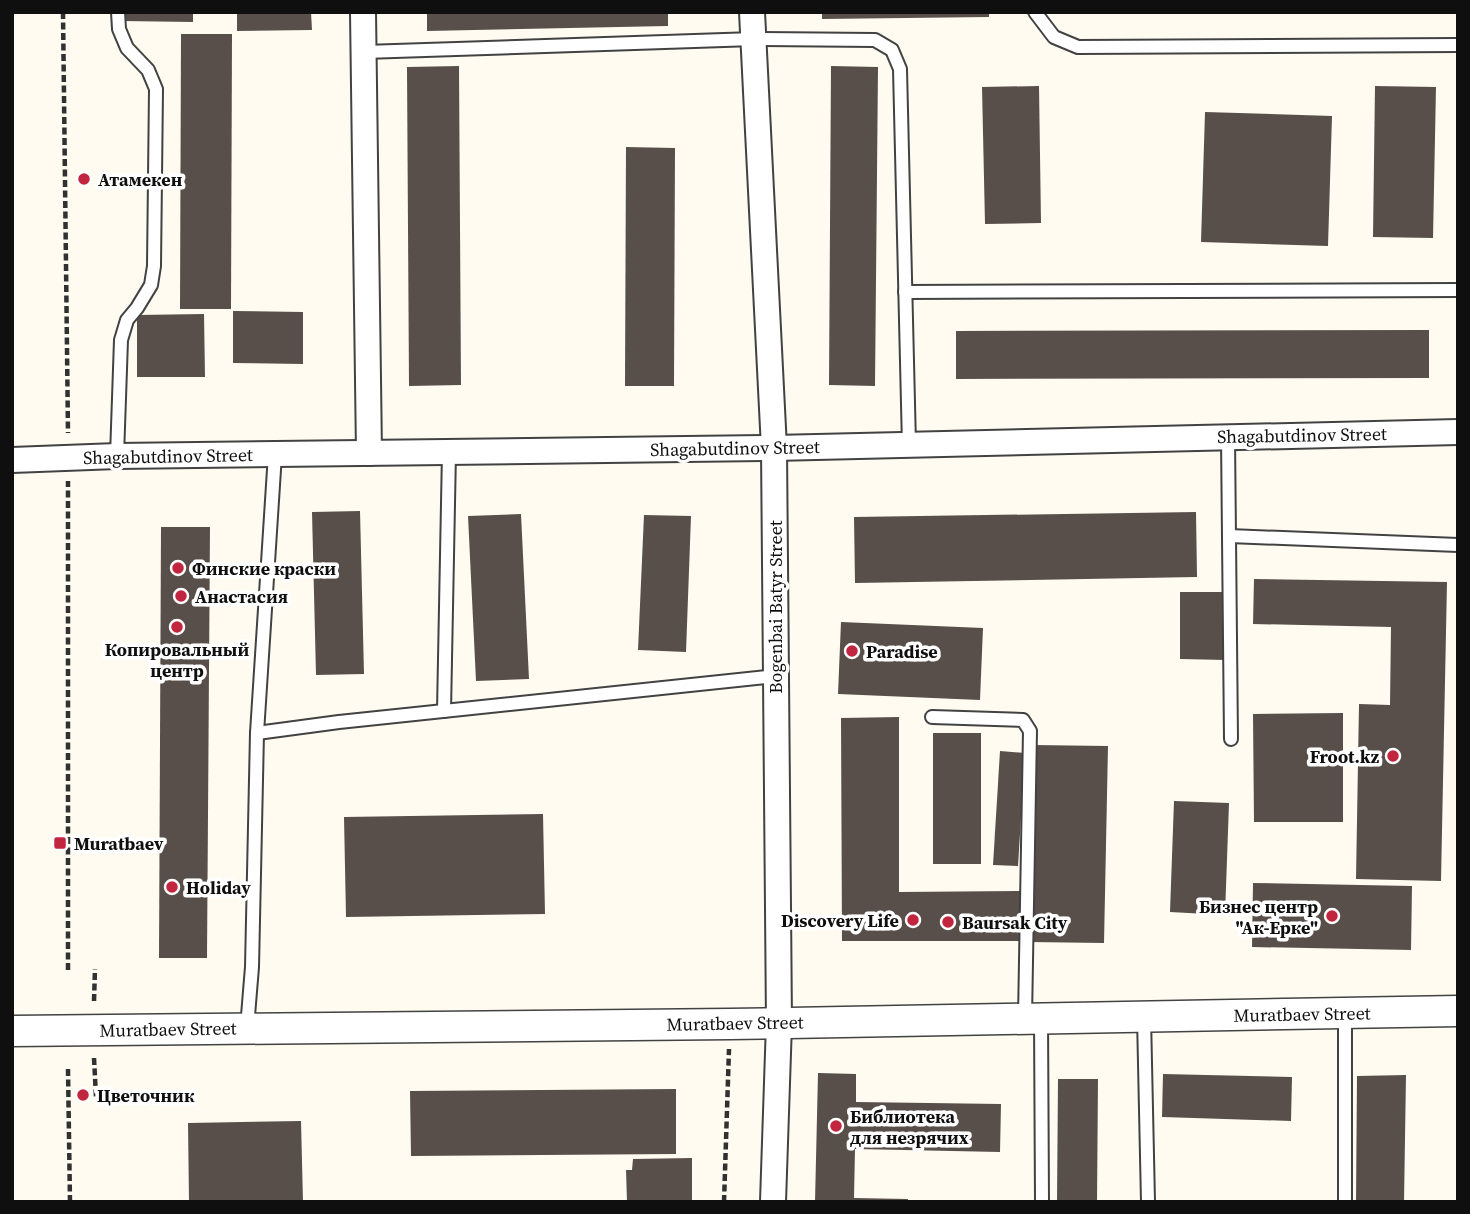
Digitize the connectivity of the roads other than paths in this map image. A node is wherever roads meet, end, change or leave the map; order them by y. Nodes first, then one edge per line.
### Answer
1 (118, 12) edge
2 (363, 12) edge
3 (752, 12) edge
4 (1035, 12) edge
5 (754, 39) junction
6 (1458, 45) edge
7 (364, 52) junction
8 (1458, 290) edge
9 (905, 292) junction
10 (1458, 432) edge
11 (1228, 437) junction
12 (909, 445) junction
13 (774, 448) junction
14 (449, 452) junction
15 (369, 453) junction
16 (275, 454) junction
17 (117, 456) junction
18 (12, 460) edge
19 (1229, 536) junction
20 (1458, 545) edge
21 (776, 677) junction
22 (444, 711) junction
23 (932, 717) dead end
24 (257, 733) junction
25 (1231, 740) dead end
26 (1458, 1011) edge
27 (1345, 1013) junction
28 (1144, 1016) junction
29 (1033, 1019) junction
30 (779, 1023) junction
31 (247, 1028) junction
32 (12, 1031) edge
33 (773, 1202) edge
34 (1042, 1202) edge
35 (1148, 1202) edge
36 (1345, 1202) edge

1 - 17 lane
2 - 7 street
3 - 5 street, Bogenbai Batyr Street
4 - 6 lane
5 - 7 lane
5 - 9 lane
5 - 13 street, Bogenbai Batyr Street
7 - 15 street
8 - 9 lane
9 - 12 lane
10 - 11 street, Shagabutdinov Street
11 - 12 street, Shagabutdinov Street
11 - 19 lane
12 - 13 street, Shagabutdinov Street
13 - 14 street, Shagabutdinov Street
13 - 21 street, Bogenbai Batyr Street
14 - 15 street, Shagabutdinov Street
14 - 22 lane
15 - 16 street, Shagabutdinov Street
16 - 17 street, Shagabutdinov Street
16 - 24 lane
17 - 18 street, Shagabutdinov Street
19 - 20 lane
19 - 25 lane
21 - 22 lane
21 - 30 street, Bogenbai Batyr Street
22 - 24 lane
23 - 29 lane
24 - 31 lane
26 - 27 street, Muratbaev Street
27 - 28 street, Muratbaev Street
27 - 36 lane
28 - 29 street, Muratbaev Street
28 - 35 lane
29 - 30 street, Muratbaev Street
29 - 34 lane
30 - 31 street, Muratbaev Street
30 - 33 street, Bogenbai Batyr Street
31 - 32 street, Muratbaev Street

